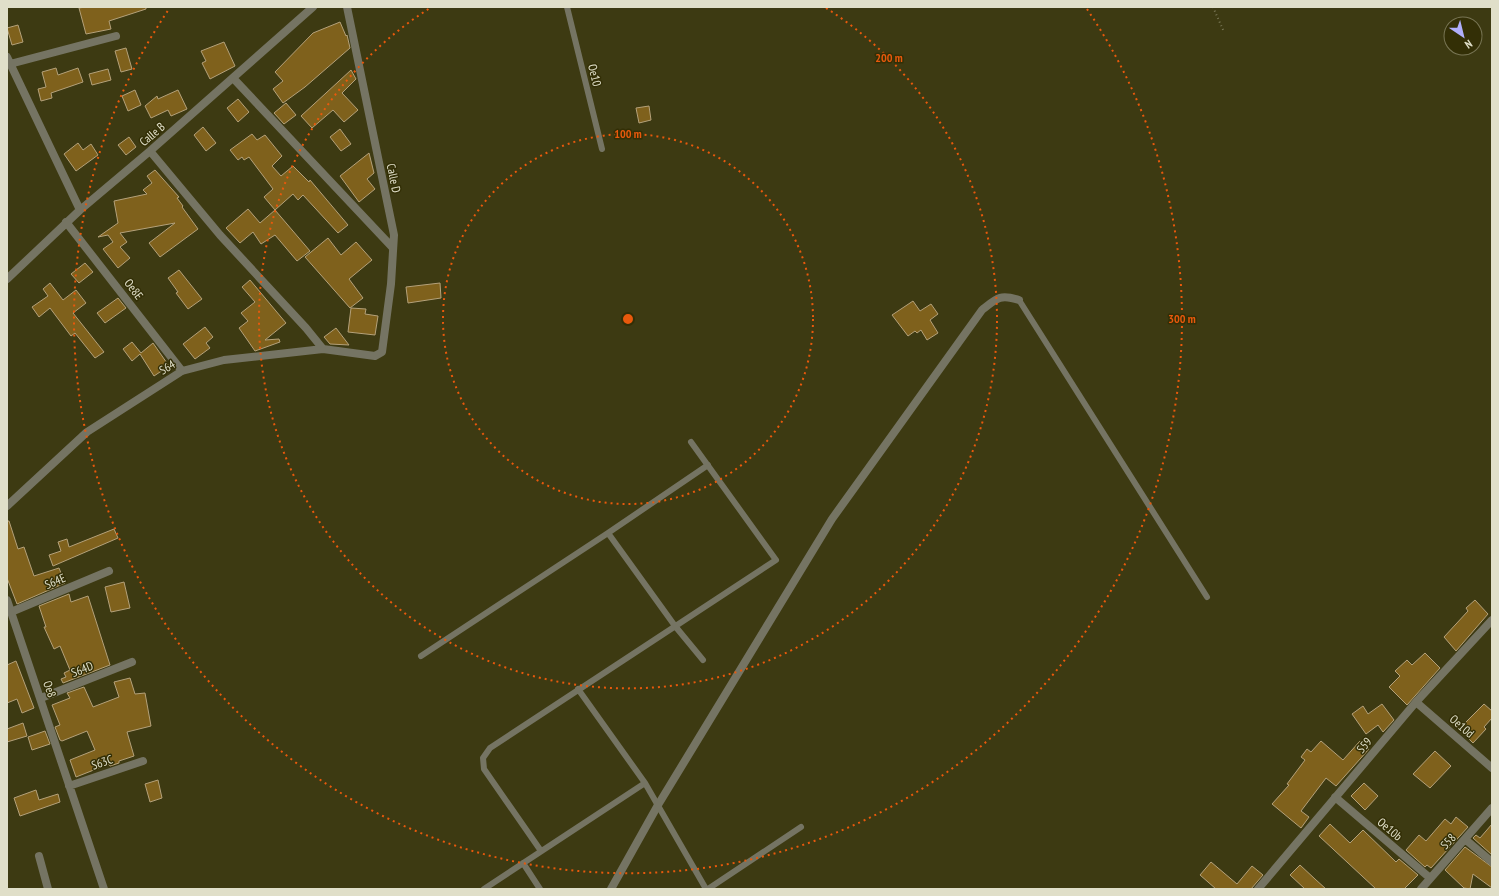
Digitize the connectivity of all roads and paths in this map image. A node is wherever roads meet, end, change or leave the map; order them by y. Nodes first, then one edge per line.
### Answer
1 (313, 7) edge
2 (347, 7) edge
3 (567, 7) edge
4 (1213, 7) edge
5 (1224, 32) dead end
6 (116, 36) dead end
7 (9, 60) edge
8 (233, 78) junction
9 (602, 149) dead end
10 (150, 152) junction
11 (80, 210) junction
12 (66, 222) junction
13 (393, 248) junction
14 (7, 279) edge
15 (1019, 300) joint
16 (323, 349) junction
17 (379, 355) joint
18 (182, 371) junction
19 (691, 442) dead end
20 (708, 465) junction
21 (7, 506) edge
22 (608, 533) junction
23 (109, 571) dead end
24 (1207, 596) dead end
25 (7, 600) edge
26 (11, 612) junction
27 (1492, 620) edge
28 (675, 626) junction
29 (421, 656) dead end
30 (704, 660) dead end
31 (132, 662) dead end
32 (578, 689) junction
33 (41, 698) junction
34 (1416, 702) junction
35 (143, 761) dead end
36 (1492, 768) edge
37 (645, 783) junction
38 (69, 786) junction
39 (1335, 797) junction
40 (658, 805) junction
41 (1492, 808) edge
42 (801, 827) dead end
43 (1466, 840) junction
44 (541, 852) junction
45 (38, 856) dead end
46 (1492, 862) edge
47 (523, 863) junction
48 (1430, 878) junction
49 (48, 889) edge
50 (104, 889) edge
51 (484, 889) edge
52 (540, 889) edge
53 (611, 889) edge
54 (707, 889) edge
55 (1258, 889) edge
56 (1421, 889) edge

1 - 8 street, Calle B
2 - 13 street, Calle D
3 - 9 lane, Oe10
4 - 5 path
6 - 7 street
7 - 11 street
8 - 10 street, Calle B
8 - 13 street
10 - 11 street, Calle B
10 - 16 street
11 - 12 street, Calle B
12 - 14 street, Calle B
12 - 18 street, Oe8E
13 - 17 street, Calle D
15 - 24 lane
15 - 40 street
16 - 17 street, S64
16 - 18 street, S64
18 - 21 street, S64
19 - 20 lane
20 - 22 lane
20 - 28 lane
22 - 28 lane
22 - 29 lane
23 - 26 street, S64E
25 - 26 street, Oe8
26 - 33 street, Oe8
27 - 34 street, S59
28 - 30 lane
28 - 32 lane
31 - 33 street, S64D
32 - 37 lane
32 - 44 lane
33 - 38 street, Oe8
34 - 36 street, Oe10d
34 - 39 street, S59
35 - 38 street, S63C
37 - 40 lane
37 - 44 lane
38 - 50 street, Oe8
39 - 48 street, Oe10b
39 - 55 street, S59
40 - 53 street
40 - 54 lane
41 - 43 street, S58
42 - 54 lane
43 - 46 street
43 - 48 street, S58
44 - 47 lane
45 - 49 street
47 - 51 lane
47 - 52 lane
48 - 56 street, S58

